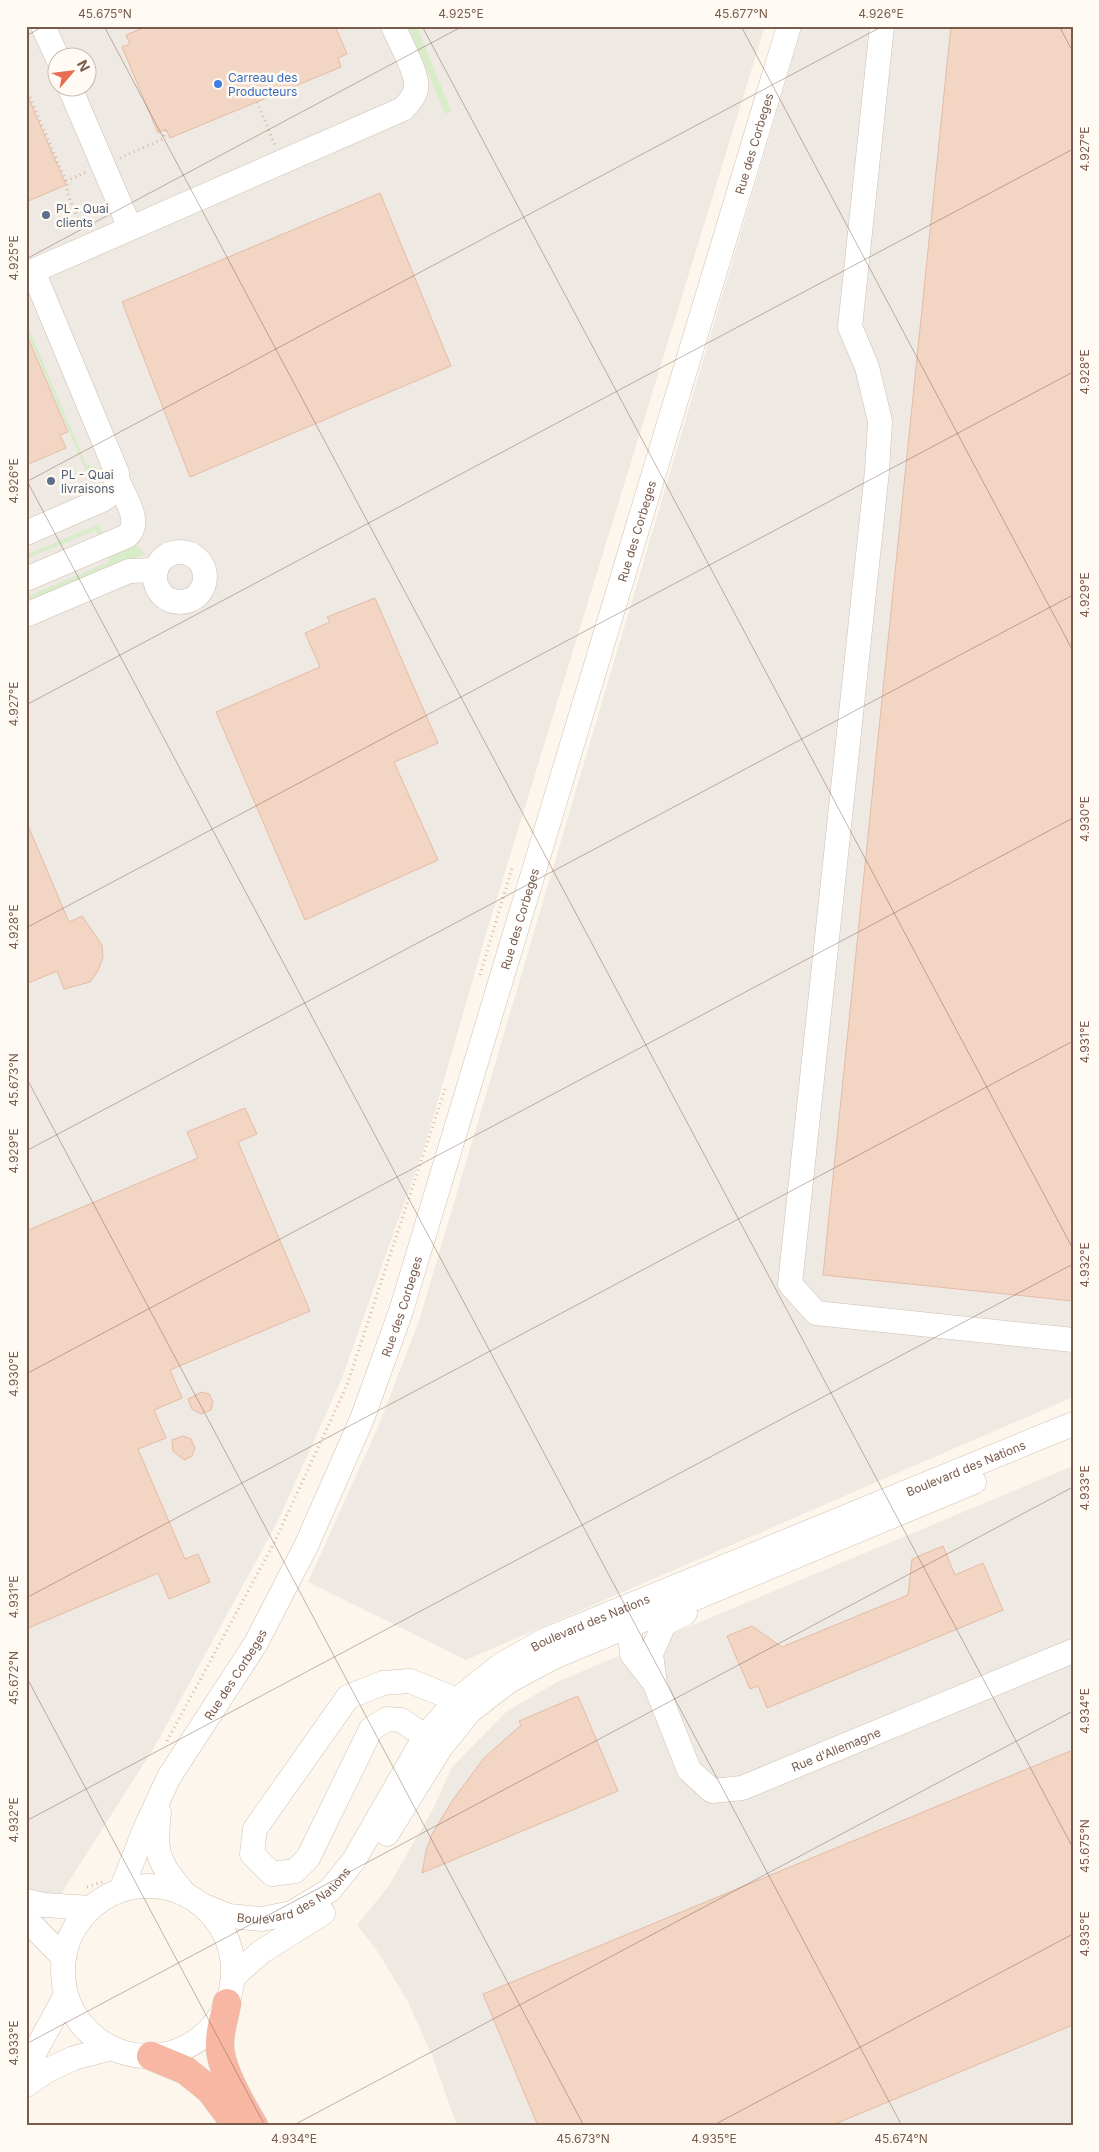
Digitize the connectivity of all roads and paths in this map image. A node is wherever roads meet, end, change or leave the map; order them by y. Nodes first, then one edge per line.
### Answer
1 (43, 26) edge
2 (394, 26) edge
3 (789, 26) edge
4 (882, 26) edge
5 (53, 48) edge
6 (26, 88) edge
7 (74, 98) edge
8 (257, 102) dead end
9 (282, 162) junction
10 (130, 228) junction
11 (89, 247) junction
12 (30, 272) edge
13 (118, 481) junction
14 (26, 532) edge
15 (156, 570) dead end
16 (26, 579) edge
17 (26, 615) edge
18 (515, 859) dead end
19 (478, 980) dead end
20 (447, 1082) dead end
21 (1073, 1340) edge
22 (1073, 1424) edge
23 (1073, 1441) edge
24 (764, 1550) junction
25 (803, 1553) junction
26 (628, 1626) junction
27 (1073, 1651) edge
28 (656, 1684) junction
29 (457, 1700) junction
30 (434, 1741) junction
31 (165, 1747) dead end
32 (169, 1777) junction
33 (113, 1886) junction
34 (88, 1898) junction
35 (193, 1899) junction
36 (26, 1901) edge
37 (26, 1925) edge
38 (64, 1958) junction
39 (233, 1977) junction
40 (66, 1995) junction
41 (227, 2003) junction
42 (112, 2048) junction
43 (151, 2056) junction
44 (26, 2068) edge
45 (26, 2085) edge
46 (237, 2126) edge
47 (254, 2126) edge

1 - 5 street
2 - 9 street
3 - 32 street, Rue des Corbeges
4 - 21 street
6 - 11 path
7 - 10 street
8 - 9 path
9 - 10 street
10 - 11 street
11 - 12 street
12 - 13 street
13 - 14 street
13 - 16 street
15 - 17 street
18 - 19 path
20 - 31 path
22 - 24 street, Boulevard des Nations
23 - 25 street, Boulevard des Nations
24 - 26 street
24 - 29 street, Boulevard des Nations
25 - 26 street, Boulevard des Nations
25 - 28 street, Rue d'Allemagne
26 - 28 street, Rue d'Allemagne
26 - 30 street, Boulevard des Nations
27 - 28 street, Rue d'Allemagne
29 - 30 street, Boulevard des Nations
29 - 30 street
30 - 35 street, Boulevard des Nations
30 - 39 street, Boulevard des Nations
32 - 33 street, Rue des Corbeges
32 - 35 street, Rue des Corbeges
33 - 34 path
33 - 34 street
33 - 35 street
34 - 36 street
34 - 38 street
35 - 39 street
37 - 38 street
38 - 40 street
39 - 41 street
40 - 42 street
40 - 44 street
41 - 43 street
41 - 47 highway
42 - 43 street
42 - 45 street
43 - 46 highway

